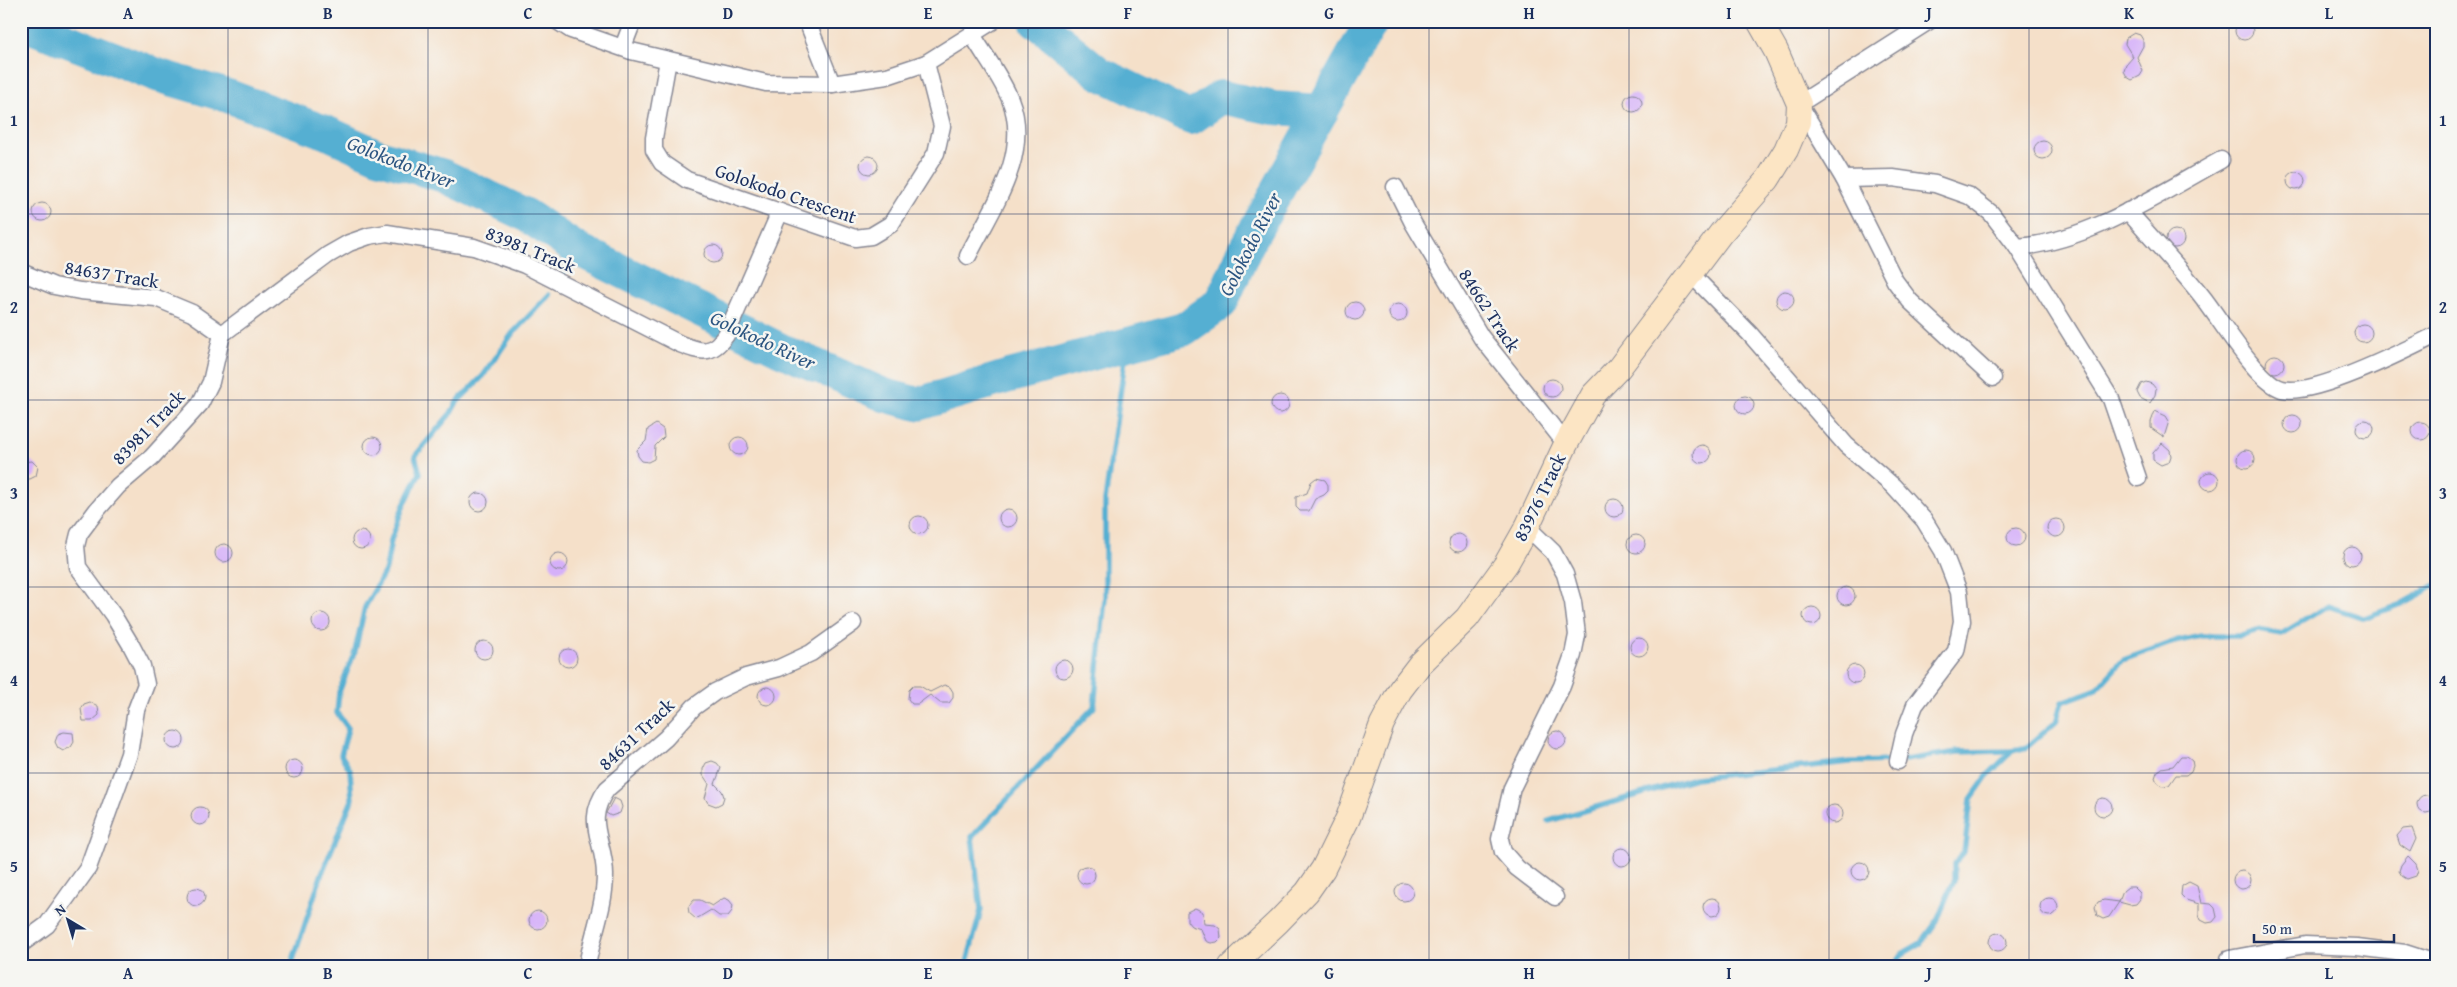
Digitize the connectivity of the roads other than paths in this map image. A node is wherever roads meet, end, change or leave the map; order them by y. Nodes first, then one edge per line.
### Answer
1 (556, 21) edge
2 (633, 21) edge
3 (807, 21) edge
4 (993, 21) edge
5 (1759, 21) edge
6 (1929, 21) edge
7 (973, 36) junction
8 (623, 47) junction
9 (668, 60) junction
10 (926, 64) junction
11 (832, 84) junction
12 (1799, 104) junction
13 (2221, 160) dead end
14 (1844, 179) junction
15 (1395, 187) dead end
16 (2128, 211) junction
17 (780, 212) junction
18 (2017, 247) junction
19 (968, 256) dead end
20 (21, 272) edge
21 (1690, 273) junction
22 (222, 334) junction
23 (2436, 335) edge
24 (1993, 378) dead end
25 (1566, 444) junction
26 (2138, 478) dead end
27 (1527, 527) junction
28 (853, 623) dead end
29 (1898, 761) dead end
30 (1555, 897) dead end
31 (21, 944) edge
32 (2229, 959) dead end
33 (2436, 963) edge
34 (587, 966) edge
35 (1231, 966) edge

1 - 8 street
2 - 8 street
3 - 11 street
4 - 7 street
5 - 12 street
6 - 12 street
7 - 10 street
7 - 19 street
8 - 9 street
9 - 11 street
9 - 17 street, Golokodo Crescent
10 - 11 street
10 - 17 street, Golokodo Crescent
12 - 14 street
12 - 21 street, 83976 Track
13 - 16 street
14 - 18 street
14 - 24 street
15 - 25 street, 84662 Track
16 - 18 street
16 - 23 street
17 - 22 street, 83981 Track
18 - 26 street
20 - 22 street, 84637 Track
21 - 25 street, 83976 Track
21 - 29 street
22 - 31 street, 83981 Track
25 - 27 street, 83976 Track
27 - 30 street
27 - 35 street, 83976 Track
28 - 34 street, 84631 Track
32 - 33 street

